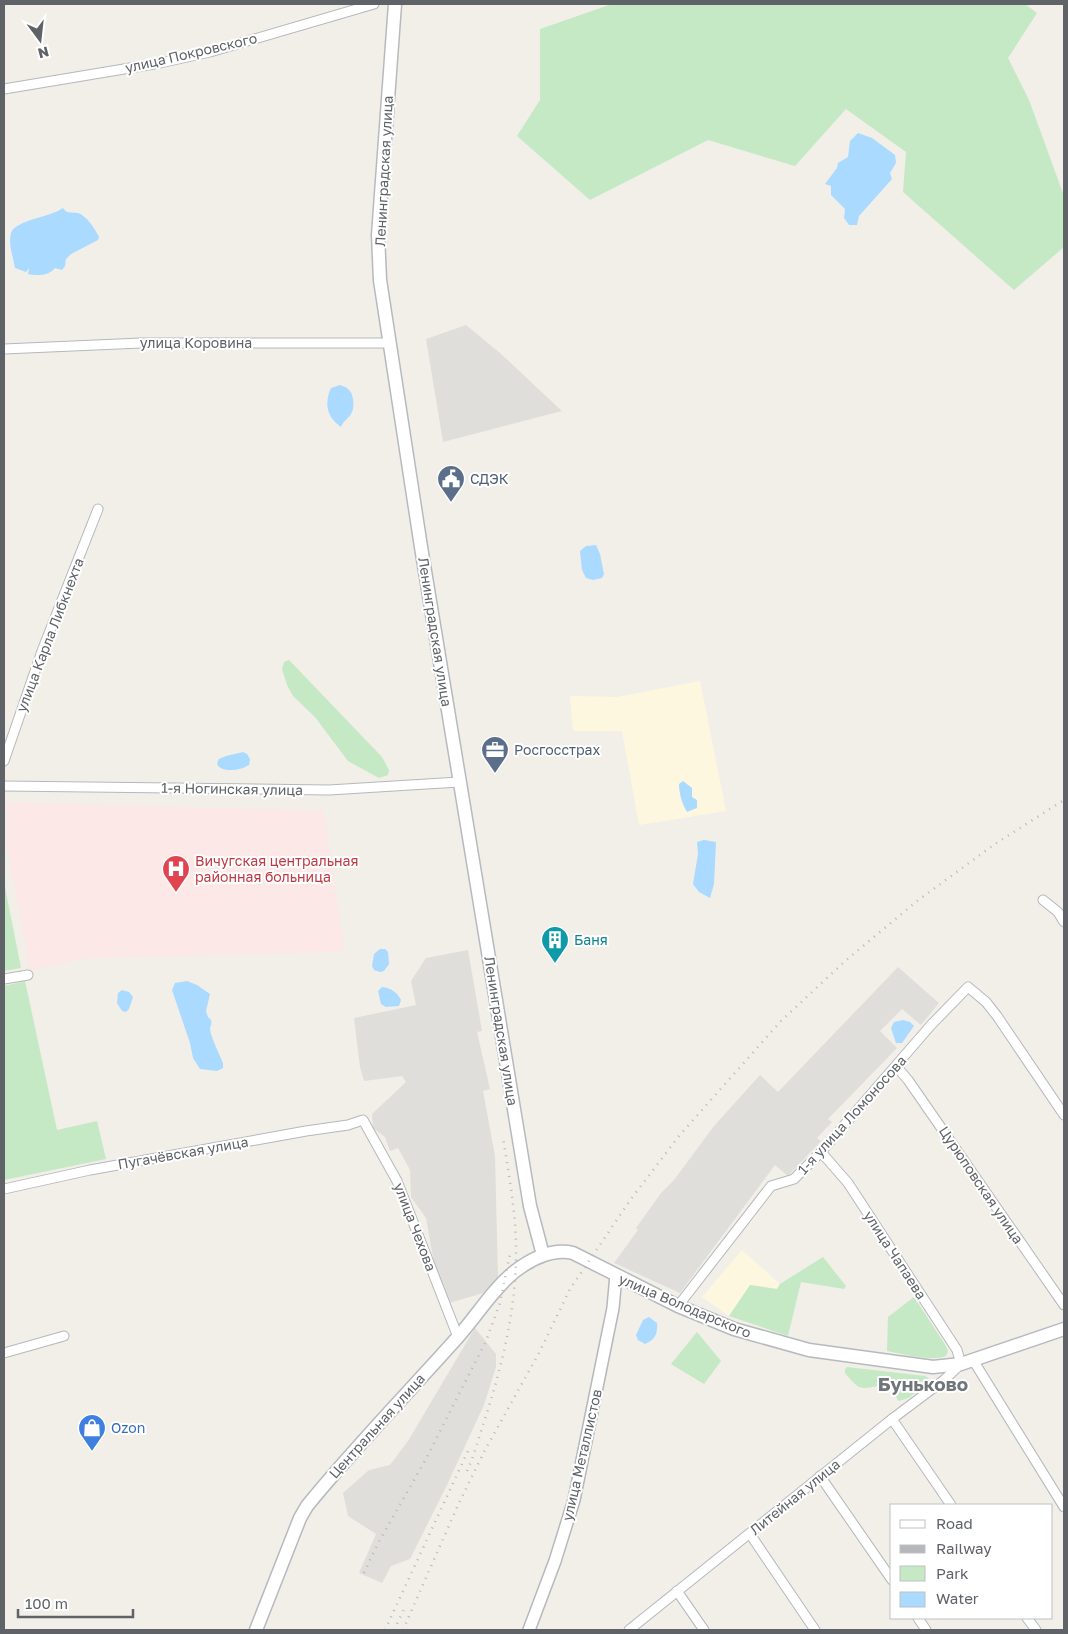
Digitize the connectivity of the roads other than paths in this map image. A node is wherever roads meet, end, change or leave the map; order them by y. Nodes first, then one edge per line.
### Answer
1 (374, 4) edge
2 (395, 4) edge
3 (4, 89) edge
4 (389, 343) junction
5 (4, 349) edge
6 (98, 509) dead end
7 (4, 762) edge
8 (459, 782) junction
9 (4, 786) edge
10 (1043, 900) dead end
11 (1064, 922) edge
12 (28, 975) dead end
13 (4, 979) edge
14 (896, 1066) junction
15 (1064, 1115) edge
16 (363, 1120) joint
17 (821, 1152) junction
18 (4, 1189) edge
19 (543, 1255) junction
20 (616, 1276) junction
21 (1064, 1305) edge
22 (678, 1306) junction
23 (1064, 1329) edge
24 (64, 1336) dead end
25 (458, 1337) junction
26 (4, 1353) edge
27 (967, 1362) junction
28 (892, 1419) junction
29 (820, 1476) junction
30 (950, 1504) edge
31 (1064, 1508) edge
32 (750, 1534) junction
33 (890, 1577) edge
34 (677, 1591) junction
35 (919, 1619) edge
36 (1028, 1619) edge
37 (256, 1630) edge
38 (530, 1630) edge
39 (629, 1630) edge
40 (704, 1630) edge
41 (815, 1630) edge
42 (926, 1630) edge
43 (1036, 1630) edge

1 - 3 street, улица Покровского
2 - 4 main road, Ленинградская улица
4 - 5 street, улица Коровина
4 - 8 main road, Ленинградская улица
6 - 7 street, улица Карла Либкнехта
8 - 9 street, 1-я Ногинская улица
8 - 19 main road, Ленинградская улица
10 - 11 street
12 - 13 street
14 - 15 street, 1-я улица Ломоносова
14 - 17 street, 1-я улица Ломоносова
14 - 21 street, Цурюповская улица
16 - 18 street, Пугачёвская улица
16 - 25 street, улица Чехова
17 - 22 street, 1-я улица Ломоносова
17 - 27 street, улица Чапаева
19 - 20 main road, улица Володарского
19 - 25 main road, Центральная улица
20 - 22 main road, улица Володарского
20 - 38 street, улица Металлистов
22 - 27 main road, улица Володарского
23 - 27 main road, улица Володарского
24 - 26 street
25 - 37 main road, Центральная улица
27 - 28 street, Литейная улица
27 - 31 street, улица Чапаева
28 - 29 street, Литейная улица
28 - 30 street
29 - 32 street, Литейная улица
29 - 33 street
32 - 34 street, Литейная улица
32 - 41 street
34 - 39 street, Литейная улица
34 - 40 street
35 - 42 street
36 - 43 street

